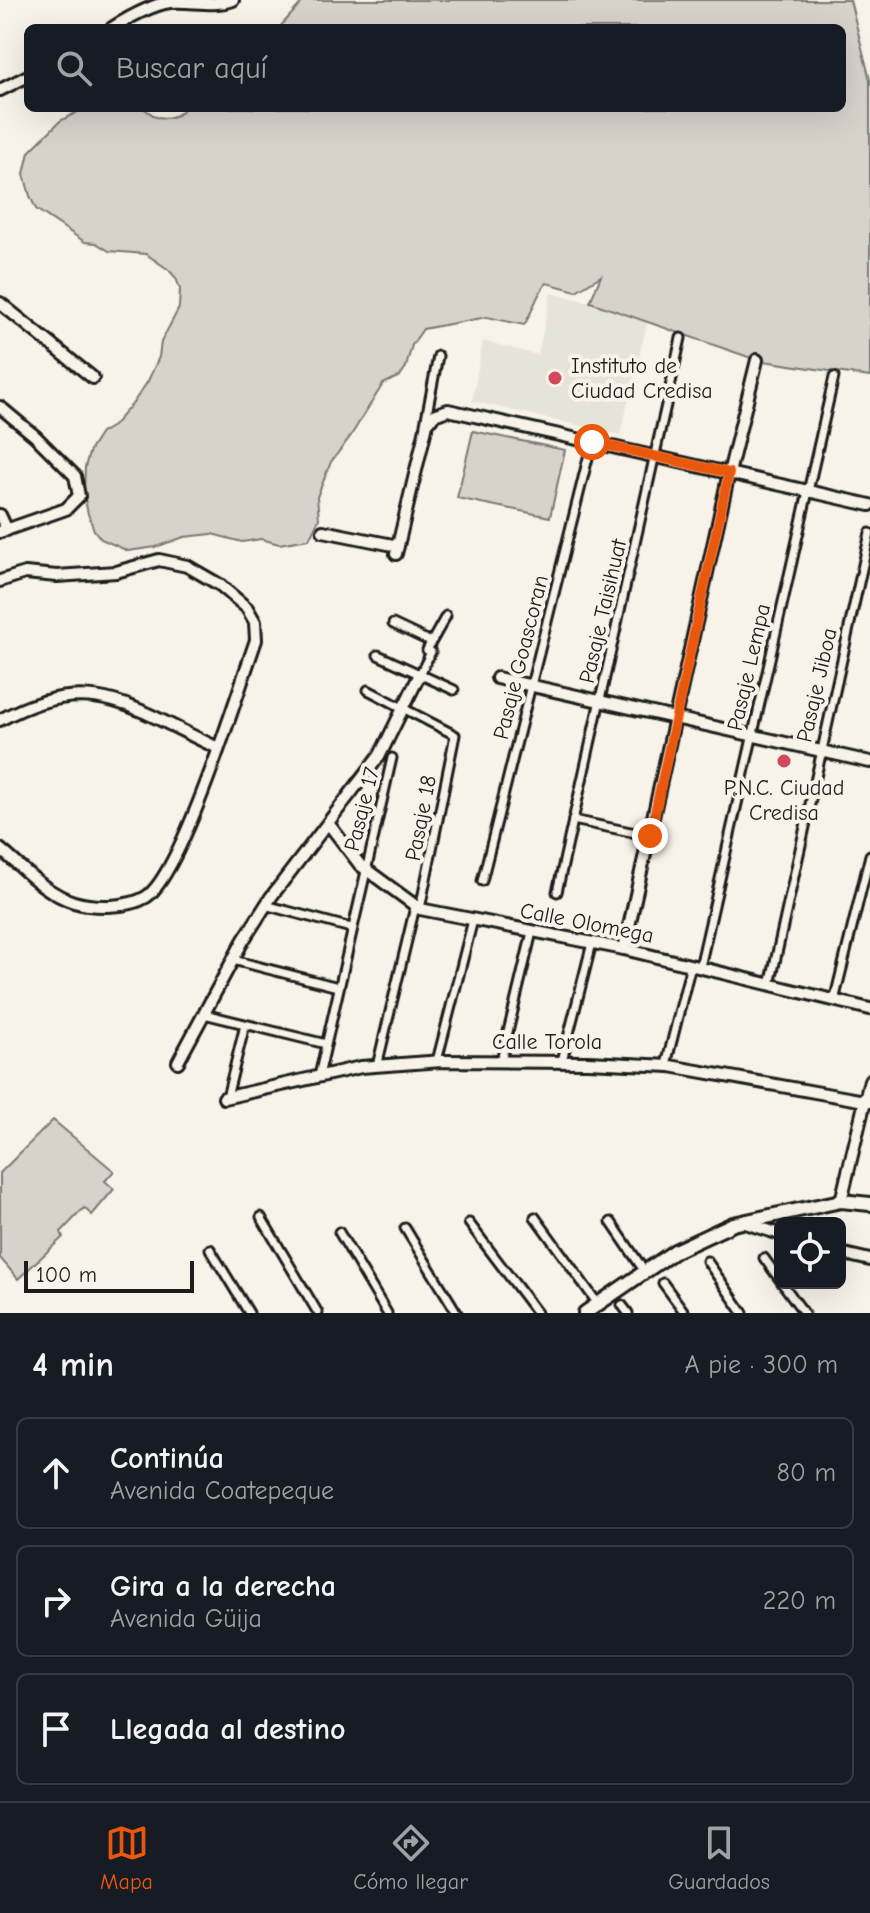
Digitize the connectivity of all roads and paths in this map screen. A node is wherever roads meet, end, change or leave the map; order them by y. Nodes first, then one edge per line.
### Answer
1 (233, 0) edge
2 (191, 1) edge
3 (118, 24) edge
4 (24, 78) edge
5 (0, 90) edge
6 (0, 303) edge
7 (681, 338) dead end
8 (438, 356) dead end
9 (757, 360) dead end
10 (834, 377) dead end
11 (93, 378) dead end
12 (0, 407) edge
13 (592, 442) junction
14 (422, 443) junction
15 (655, 456) junction
16 (729, 473) junction
17 (806, 489) junction
18 (870, 505) edge
19 (0, 515) edge
20 (4, 531) edge
21 (323, 531) dead end
22 (870, 533) edge
23 (0, 581) edge
24 (446, 616) dead end
25 (393, 624) dead end
26 (431, 642) junction
27 (378, 655) dead end
28 (420, 674) junction
29 (497, 678) dead end
30 (531, 686) junction
31 (368, 690) dead end
32 (454, 690) dead end
33 (600, 702) junction
34 (404, 708) junction
35 (0, 720) edge
36 (676, 720) junction
37 (751, 735) junction
38 (218, 748) junction
39 (820, 750) junction
40 (392, 758) dead end
41 (870, 762) edge
42 (573, 820) junction
43 (328, 823) junction
44 (650, 836) junction
45 (0, 849) edge
46 (870, 855) edge
47 (364, 869) junction
48 (482, 881) dead end
49 (557, 892) dead end
50 (265, 905) junction
51 (418, 908) junction
52 (473, 920) junction
53 (351, 928) junction
54 (532, 932) junction
55 (592, 943) junction
56 (624, 949) junction
57 (233, 960) junction
58 (696, 966) junction
59 (770, 985) junction
60 (338, 987) junction
61 (834, 1001) junction
62 (870, 1009) edge
63 (204, 1014) junction
64 (245, 1025) junction
65 (326, 1044) junction
66 (437, 1061) junction
67 (501, 1061) junction
68 (562, 1061) junction
69 (178, 1062) dead end
70 (666, 1065) junction
71 (377, 1066) junction
72 (319, 1076) junction
73 (870, 1080) edge
74 (225, 1098) joint
75 (867, 1101) edge
76 (841, 1201) junction
77 (870, 1204) edge
78 (261, 1217) dead end
79 (535, 1217) dead end
80 (611, 1222) dead end
81 (742, 1222) junction
82 (469, 1223) dead end
83 (405, 1228) dead end
84 (339, 1232) dead end
85 (774, 1232) edge
86 (210, 1249) dead end
87 (846, 1254) edge
88 (764, 1258) dead end
89 (870, 1260) edge
90 (707, 1261) dead end
91 (645, 1272) junction
92 (774, 1272) edge
93 (663, 1283) dead end
94 (786, 1289) edge
95 (598, 1304) junction
96 (622, 1305) dead end
97 (249, 1313) edge
98 (318, 1313) edge
99 (387, 1313) edge
100 (457, 1313) edge
101 (537, 1313) edge
102 (585, 1313) edge
103 (628, 1313) edge
104 (685, 1313) edge
105 (743, 1313) edge
106 (804, 1313) edge

1 - 2 street
2 - 3 street
4 - 5 street
6 - 11 street
7 - 15 street, Pasaje Taisihuat
8 - 14 street
9 - 16 street
10 - 17 street, Pasaje Lempa
12 - 20 street
13 - 14 street
13 - 15 street
13 - 30 street, Pasaje Goascoran
14 - 21 street
15 - 16 street
15 - 33 street, Pasaje Taisihuat
16 - 17 street
16 - 36 street
17 - 18 street
17 - 37 street, Pasaje Lempa
19 - 20 street
22 - 39 street, Pasaje Jiboa
23 - 38 street
24 - 26 street
25 - 26 street
26 - 28 street
27 - 28 street
28 - 32 street
28 - 34 street
29 - 30 street
30 - 33 street
30 - 48 street, Pasaje Goascoran
31 - 34 street
33 - 36 street
33 - 42 street, Pasaje Taisihuat
34 - 43 street
34 - 51 street, Pasaje 18
35 - 38 street
36 - 37 street
36 - 44 street
37 - 39 street
37 - 58 street, Pasaje Lempa
38 - 45 street
39 - 41 street
39 - 59 street, Pasaje Jiboa
40 - 47 street, Pasaje 17
42 - 44 street
42 - 49 street, Pasaje Taisihuat
43 - 47 street, Calle Olomega
43 - 50 street
44 - 56 street
46 - 61 street
47 - 51 street, Calle Olomega
47 - 53 street, Pasaje 17
50 - 53 street
50 - 57 street
51 - 52 street, Calle Olomega
51 - 71 street, Pasaje 18
52 - 54 street, Calle Olomega
52 - 66 street
53 - 60 street, Pasaje 17
54 - 55 street, Calle Olomega
54 - 67 street
55 - 56 street, Calle Olomega
55 - 68 street
56 - 58 street, Calle Olomega
57 - 60 street
57 - 63 street
58 - 59 street, Calle Olomega
58 - 70 street, Pasaje Lempa
59 - 61 street, Calle Olomega
60 - 65 street, Pasaje 17
61 - 62 street, Calle Olomega
63 - 64 street
63 - 69 street
64 - 65 street
64 - 74 street
65 - 72 street, Pasaje 17
66 - 67 street, Calle Torola
66 - 71 street, Calle Torola
67 - 68 street, Calle Torola
68 - 70 street, Calle Torola
70 - 75 street, Calle Torola
71 - 72 street, Calle Torola
72 - 74 street, Calle Torola
73 - 75 street
75 - 76 street
76 - 77 street
76 - 81 street
78 - 98 street
79 - 95 street
80 - 91 street
81 - 85 street
81 - 91 street
82 - 101 street
83 - 100 street
84 - 99 street
86 - 97 street
87 - 89 street
88 - 92 street
90 - 105 street
91 - 95 street
93 - 104 street
94 - 106 street
95 - 102 street
96 - 103 street

